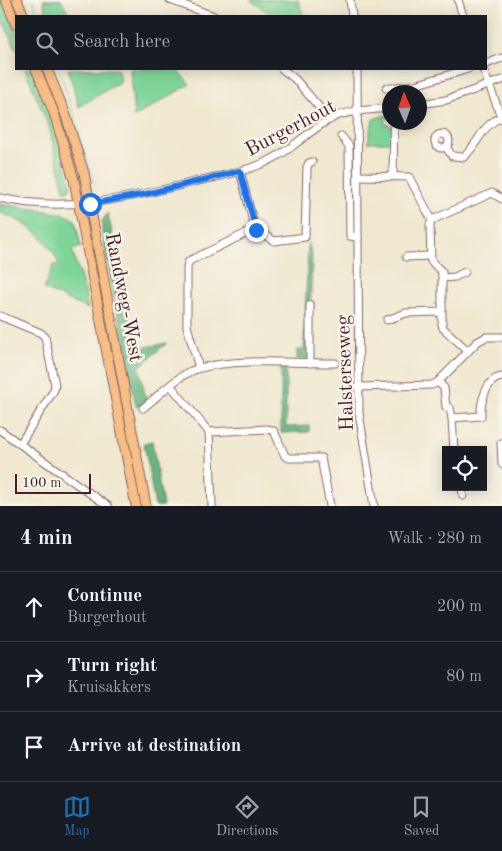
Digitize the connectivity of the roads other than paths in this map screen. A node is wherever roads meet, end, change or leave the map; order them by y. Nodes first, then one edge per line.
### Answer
1 (6, 0) edge
2 (17, 0) edge
3 (170, 0) edge
4 (350, 0) edge
5 (458, 0) edge
6 (24, 15) edge
7 (211, 15) edge
8 (352, 15) edge
9 (463, 15) edge
10 (15, 22) edge
11 (502, 58) edge
12 (487, 64) edge
13 (36, 70) edge
14 (47, 70) edge
15 (283, 70) edge
16 (358, 70) edge
17 (465, 70) edge
18 (483, 70) edge
19 (502, 80) edge
20 (489, 84) junction
21 (414, 85) edge
22 (427, 103) edge
23 (382, 109) edge
24 (359, 112) junction
25 (502, 118) edge
26 (330, 120) junction
27 (394, 130) edge
28 (342, 136) dead end
29 (446, 147) dead end
30 (312, 162) dead end
31 (240, 171) junction
32 (359, 176) junction
33 (393, 176) junction
34 (0, 198) edge
35 (502, 199) edge
36 (90, 204) junction
37 (79, 205) junction
38 (432, 220) junction
39 (256, 230) junction
40 (358, 237) junction
41 (430, 256) junction
42 (406, 257) dead end
43 (466, 272) dead end
44 (443, 278) junction
45 (310, 304) dead end
46 (442, 312) junction
47 (0, 316) edge
48 (386, 320) dead end
49 (502, 337) edge
50 (468, 351) junction
51 (310, 363) junction
52 (335, 363) dead end
53 (199, 368) junction
54 (502, 377) edge
55 (438, 382) junction
56 (171, 386) junction
57 (358, 387) junction
58 (144, 408) dead end
59 (452, 418) junction
60 (0, 430) edge
61 (209, 432) junction
62 (501, 443) edge
63 (20, 444) junction
64 (454, 446) edge
65 (502, 464) edge
66 (462, 491) edge
67 (463, 496) dead end
68 (108, 506) edge
69 (136, 506) edge
70 (146, 506) edge
71 (212, 506) edge
72 (330, 506) edge
73 (374, 506) edge

1 - 10 main road
2 - 6 main road
3 - 7 street
4 - 8 street
5 - 9 street
11 - 12 street
13 - 37 main road, Randweg-West
14 - 36 main road, Randweg-West
15 - 26 street
16 - 24 street, Halsterseweg
17 - 21 street
18 - 20 street
19 - 20 street
20 - 22 street
20 - 25 street
23 - 24 street, Burgerhout
24 - 26 street, Burgerhout
24 - 32 street, Halsterseweg
25 - 29 street
26 - 31 street, Burgerhout
27 - 33 street
28 - 40 street, Halsterseweg
30 - 39 street
31 - 36 street, Burgerhout
31 - 39 street
32 - 33 street
32 - 40 street, Halsterseweg
33 - 38 street
34 - 37 street, Burgerhout
35 - 38 street
36 - 37 street, Burgerhout
36 - 70 main road, Randweg-West
37 - 69 main road, Randweg-West
38 - 41 street
39 - 53 street
40 - 57 street, Halsterseweg
41 - 42 street
41 - 44 street
43 - 44 street
44 - 46 street
45 - 51 street
46 - 48 street
46 - 50 street
47 - 63 street
49 - 50 street
50 - 55 street
51 - 52 street
51 - 53 street
53 - 56 street
54 - 59 street
55 - 57 street
55 - 59 street
56 - 58 street
56 - 61 street
57 - 73 street, Halsterseweg
59 - 64 street
60 - 63 street
61 - 71 street
61 - 72 street
62 - 65 street
63 - 68 street
66 - 67 street

